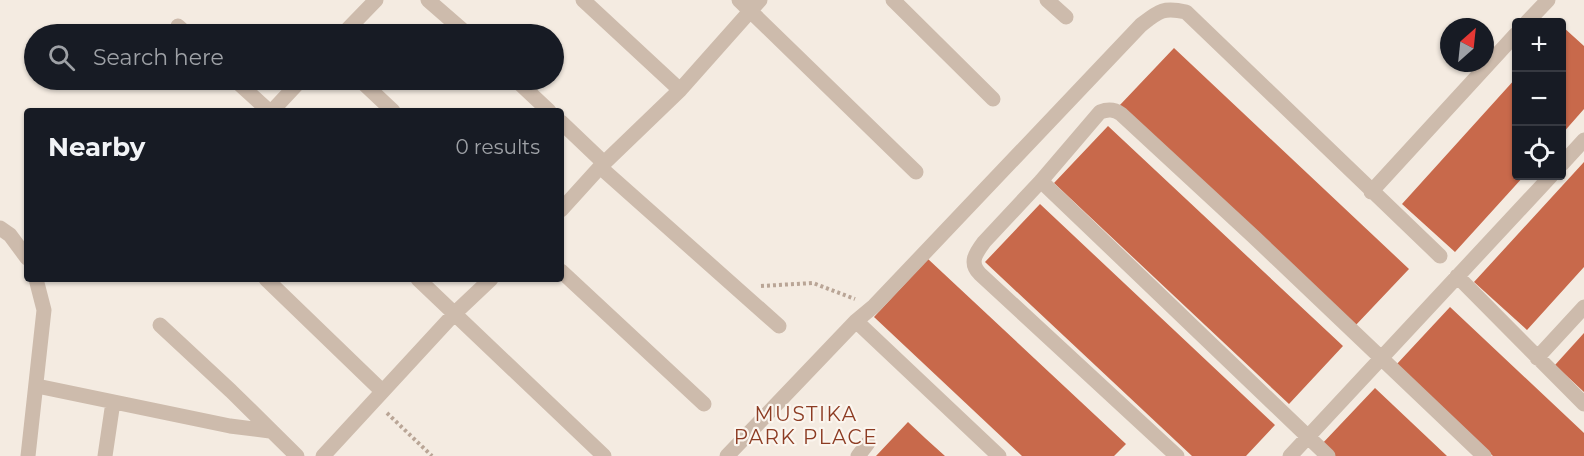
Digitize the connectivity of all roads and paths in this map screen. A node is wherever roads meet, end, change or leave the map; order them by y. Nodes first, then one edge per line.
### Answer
1 (376, 0) edge
2 (428, 0) edge
3 (583, 0) edge
4 (893, 0) edge
5 (1047, 0) edge
6 (1548, 0) edge
7 (750, 3) edge
8 (1066, 16) dead end
9 (1531, 18) edge
10 (353, 24) edge
11 (456, 24) edge
12 (1512, 38) edge
13 (247, 90) edge
14 (291, 90) edge
15 (371, 90) edge
16 (527, 90) edge
17 (680, 90) junction
18 (993, 99) dead end
19 (268, 108) edge
20 (274, 108) edge
21 (390, 108) edge
22 (546, 108) edge
23 (564, 125) edge
24 (1584, 140) edge
25 (1566, 160) edge
26 (602, 165) junction
27 (916, 172) dead end
28 (1547, 180) edge
29 (1041, 181) junction
30 (1371, 192) junction
31 (564, 207) edge
32 (0, 228) edge
33 (24, 254) edge
34 (1440, 256) dead end
35 (564, 274) edge
36 (1456, 276) junction
37 (37, 282) edge
38 (269, 282) edge
39 (421, 282) edge
40 (488, 282) edge
41 (736, 288) junction
42 (874, 306) junction
43 (1584, 307) edge
44 (455, 313) junction
45 (856, 321) junction
46 (160, 325) dead end
47 (779, 326) dead end
48 (1380, 358) junction
49 (1537, 358) junction
50 (37, 386) junction
51 (378, 395) junction
52 (113, 402) junction
53 (704, 404) dead end
54 (1584, 404) edge
55 (270, 431) junction
56 (1308, 437) junction
57 (868, 443) dead end
58 (1172, 454) edge
59 (28, 456) edge
60 (105, 456) edge
61 (297, 456) edge
62 (322, 456) edge
63 (432, 456) edge
64 (604, 456) edge
65 (726, 456) edge
66 (858, 456) edge
67 (999, 456) edge
68 (1290, 456) edge
69 (1328, 456) edge
70 (1484, 456) edge

1 - 10 street
2 - 11 street
3 - 17 street
4 - 18 street
5 - 8 street
6 - 9 street
7 - 17 street
7 - 27 street
12 - 30 street
13 - 19 street
14 - 20 street
15 - 21 street
16 - 22 street
17 - 26 street
23 - 26 street
24 - 25 street
26 - 31 street
26 - 41 street
28 - 36 street
29 - 48 street
29 - 56 street
29 - 58 street
30 - 34 street
30 - 42 street
32 - 33 street
35 - 53 street
36 - 48 street
36 - 49 street
37 - 50 street
38 - 51 street
39 - 44 street
40 - 44 street
41 - 42 path
41 - 47 street
42 - 45 street
43 - 49 street
44 - 51 street
44 - 64 street
45 - 65 street
45 - 67 street
46 - 55 street
48 - 56 street
48 - 70 street
49 - 54 street
50 - 52 street
50 - 59 street
51 - 62 street
51 - 63 path
52 - 55 street
52 - 60 street
55 - 61 street
56 - 68 street
56 - 69 street
57 - 66 street

